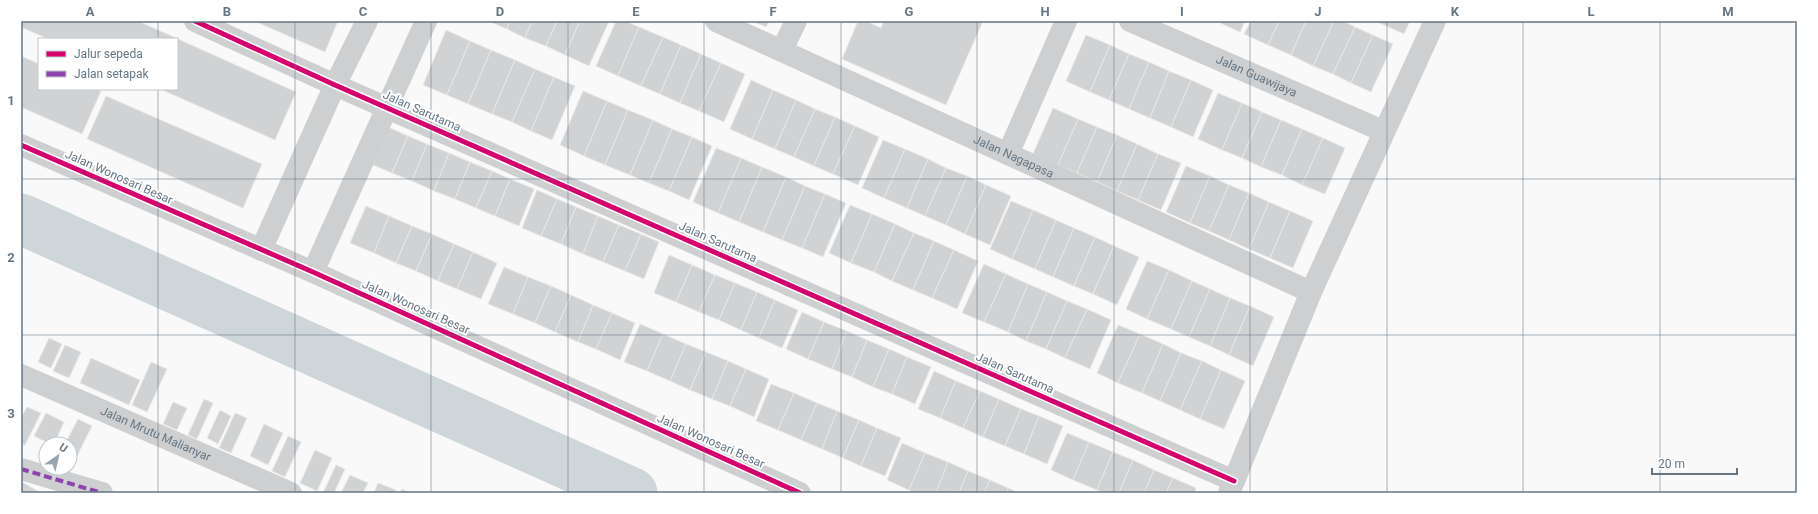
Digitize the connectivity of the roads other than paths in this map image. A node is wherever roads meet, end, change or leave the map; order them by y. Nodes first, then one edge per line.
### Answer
1 (195, 21) edge
2 (367, 21) edge
3 (426, 21) edge
4 (716, 21) edge
5 (796, 21) edge
6 (1066, 21) edge
7 (1130, 21) edge
8 (1434, 21) edge
9 (782, 50) junction
10 (335, 85) junction
11 (386, 106) junction
12 (1384, 131) junction
13 (21, 145) edge
14 (1008, 154) junction
15 (262, 250) junction
16 (313, 272) junction
17 (1311, 292) junction
18 (21, 375) edge
19 (21, 469) edge
20 (1231, 487) edge
21 (102, 493) edge
22 (291, 493) edge
23 (800, 493) edge

1 - 10 street, Jalan Sarutama
2 - 10 street
3 - 11 street
4 - 9 street, Jalan Nagapasa
5 - 9 street
6 - 14 street
7 - 12 street, Jalan Guawijaya
8 - 12 street
9 - 14 street, Jalan Nagapasa
10 - 11 street, Jalan Sarutama
10 - 15 street
11 - 16 street
11 - 20 street, Jalan Sarutama
12 - 17 street
13 - 15 street, Jalan Wonosari Besar
14 - 17 street, Jalan Nagapasa
15 - 16 street, Jalan Wonosari Besar
16 - 23 street, Jalan Wonosari Besar
17 - 20 street
18 - 22 street, Jalan Mrutu Malianyar
19 - 21 street

